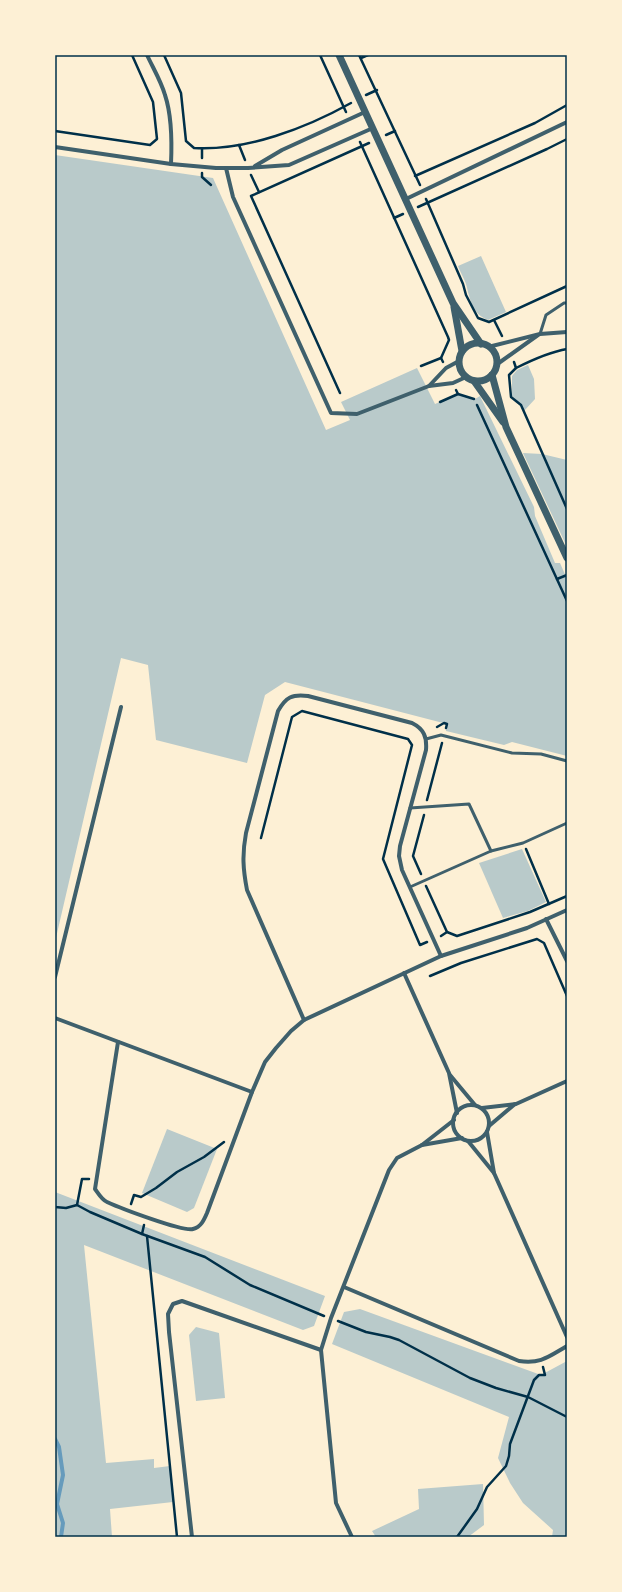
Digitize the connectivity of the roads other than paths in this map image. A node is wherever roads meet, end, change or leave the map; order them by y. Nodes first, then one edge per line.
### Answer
1 (147, 55) edge
2 (339, 55) edge
3 (365, 112) junction
4 (567, 122) edge
5 (373, 128) junction
6 (55, 147) edge
7 (171, 164) junction
8 (254, 166) junction
9 (226, 168) junction
10 (406, 199) junction
11 (453, 303) junction
12 (567, 303) edge
13 (567, 332) edge
14 (540, 334) junction
15 (485, 345) junction
16 (462, 351) junction
17 (459, 361) junction
18 (496, 366) junction
19 (492, 375) junction
20 (466, 377) junction
21 (474, 381) junction
22 (429, 386) junction
23 (506, 427) junction
24 (567, 558) edge
25 (121, 708) dead end
26 (426, 739) junction
27 (567, 761) edge
28 (410, 808) junction
29 (567, 823) edge
30 (491, 851) junction
31 (410, 887) junction
32 (567, 910) edge
33 (546, 919) junction
34 (441, 956) junction
35 (567, 961) edge
36 (404, 973) junction
37 (55, 977) edge
38 (55, 1018) edge
39 (304, 1020) junction
40 (118, 1042) junction
41 (449, 1073) junction
42 (567, 1081) edge
43 (252, 1092) junction
44 (516, 1104) junction
45 (475, 1106) junction
46 (481, 1108) junction
47 (457, 1113) junction
48 (454, 1120) junction
49 (489, 1126) junction
50 (487, 1132) junction
51 (462, 1138) junction
52 (468, 1140) junction
53 (422, 1145) junction
54 (494, 1173) junction
55 (344, 1288) junction
56 (567, 1337) edge
57 (567, 1346) edge
58 (321, 1350) junction
59 (192, 1537) edge
60 (352, 1537) edge

1 - 7 street
2 - 3 street
3 - 5 street
3 - 8 street
4 - 10 street
5 - 8 street
5 - 10 street
6 - 7 street
7 - 9 street
8 - 9 street
9 - 22 street
10 - 11 street
11 - 15 street
11 - 16 street
12 - 14 lane
13 - 14 street
14 - 15 street
14 - 18 street
15 - 16 street
15 - 18 street
16 - 17 street
17 - 20 street
17 - 22 street
18 - 19 street
19 - 21 street
19 - 23 street
20 - 21 street
20 - 22 street
21 - 23 street
23 - 24 street
25 - 37 street
26 - 27 lane
26 - 28 street
26 - 39 street
28 - 30 lane
28 - 31 street
29 - 30 lane
30 - 31 lane
31 - 34 street
32 - 33 street
33 - 34 street
33 - 35 street
34 - 36 street
36 - 39 street
36 - 41 street
38 - 40 street
39 - 43 street
40 - 43 street
40 - 43 street
41 - 45 street
41 - 47 street
42 - 44 street
44 - 46 street
44 - 49 street
45 - 46 street
45 - 47 street
46 - 49 street
47 - 48 street
48 - 51 street
48 - 53 street
49 - 50 street
50 - 52 street
50 - 54 street
51 - 52 street
51 - 53 street
52 - 54 street
53 - 55 street
54 - 56 street
55 - 57 street
55 - 58 street
58 - 59 street
58 - 60 street

